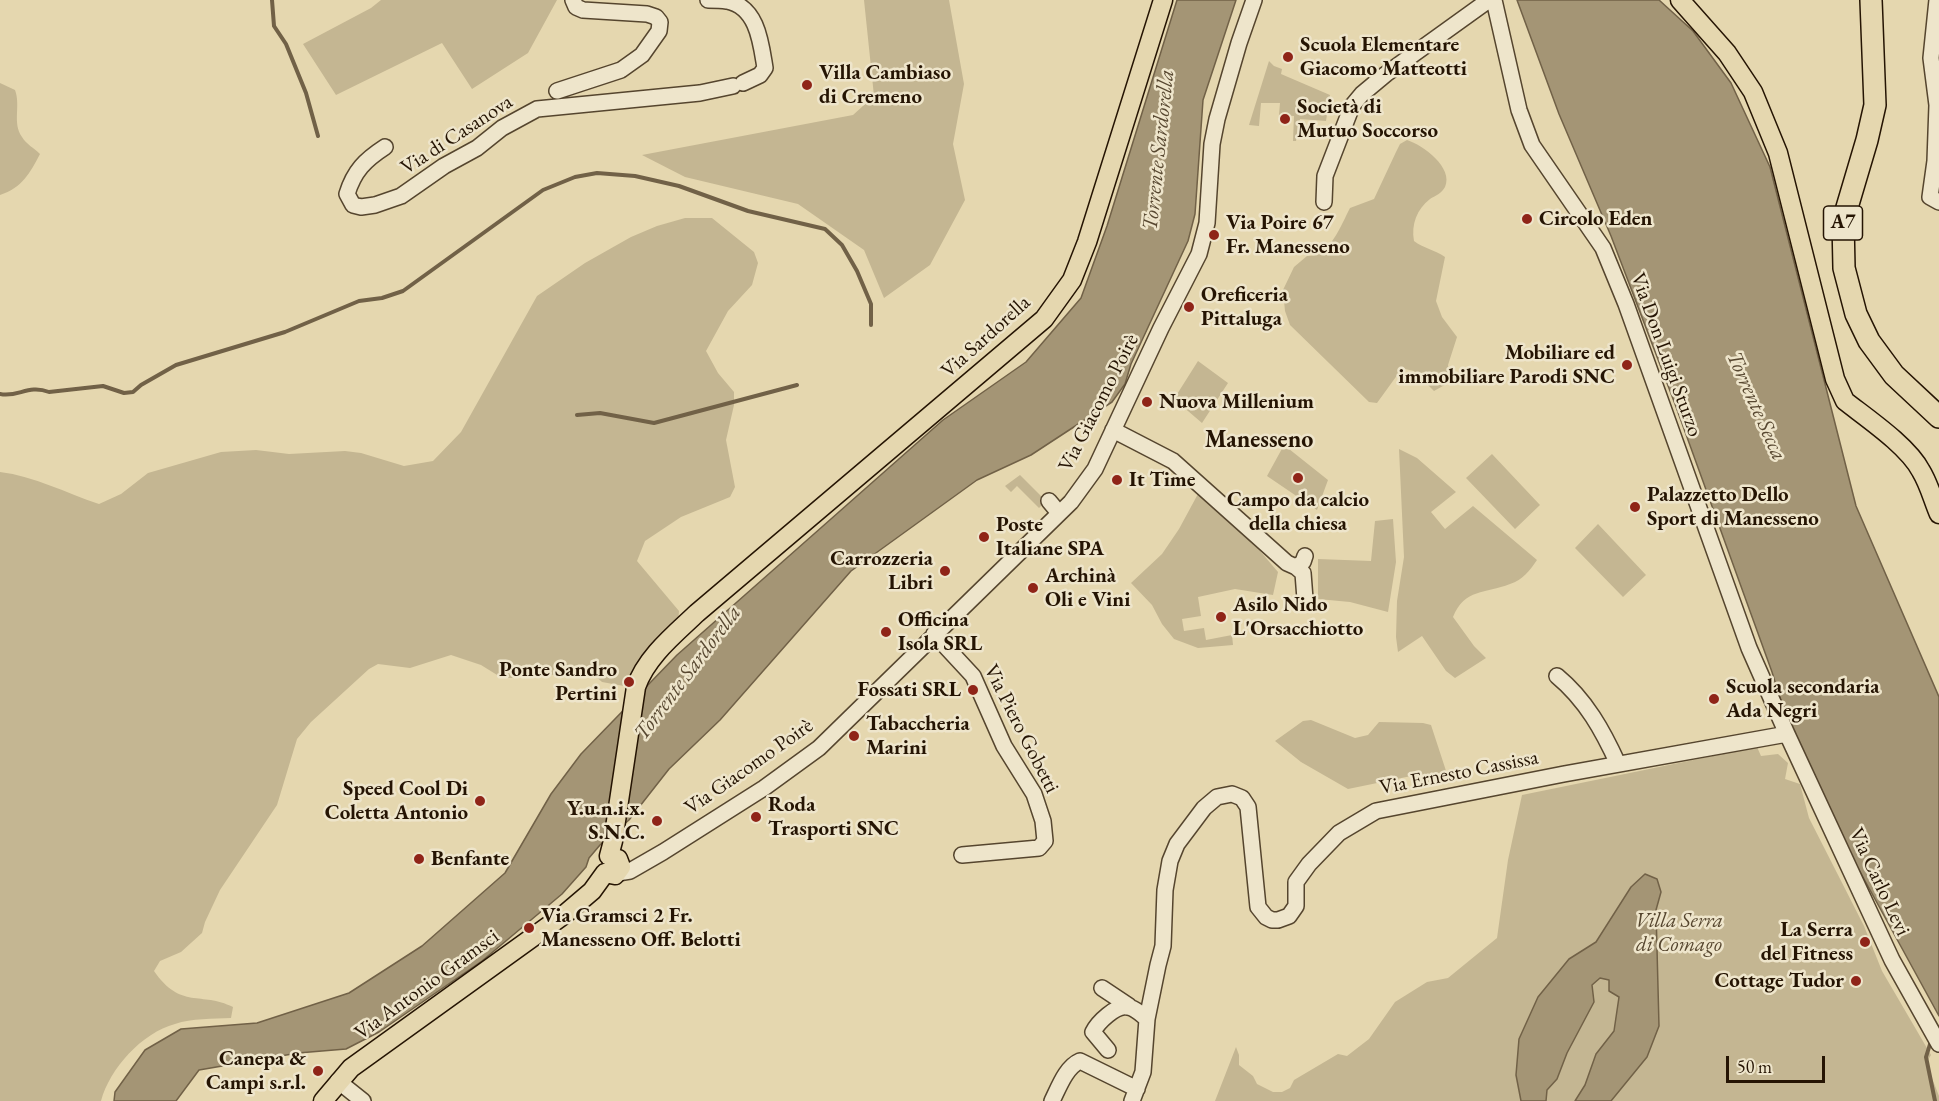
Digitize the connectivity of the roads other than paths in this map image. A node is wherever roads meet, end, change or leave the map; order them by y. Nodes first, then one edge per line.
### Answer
1 (573, 0) edge
2 (708, 0) edge
3 (1163, 0) edge
4 (1254, 0) edge
5 (1489, 0) edge
6 (1494, 0) edge
7 (1680, 0) edge
8 (1871, 0) edge
9 (1937, 0) edge
10 (557, 91) dead end
11 (385, 147) dead end
12 (1324, 202) dead end
13 (1939, 202) edge
14 (1939, 417) edge
15 (1113, 429) junction
16 (1939, 514) edge
17 (1305, 598) dead end
18 (934, 634) junction
19 (1557, 676) dead end
20 (1787, 734) junction
21 (1618, 764) junction
22 (963, 855) dead end
23 (611, 861) junction
24 (565, 914) joint
25 (1102, 988) dead end
26 (1129, 1006) junction
27 (1148, 1019) junction
28 (1939, 1044) edge
29 (1108, 1050) dead end
30 (338, 1081) junction
31 (1134, 1095) edge
32 (323, 1101) edge
33 (363, 1101) edge
34 (1052, 1101) edge

1 - 10 street
2 - 11 street, Via di Casanova
3 - 23 main road, Via Sardorella
4 - 15 street, Via Giacomo Poirè
5 - 12 street
6 - 20 street, Via Don Luigi Sturzo
7 - 16 main road
8 - 14 highway, A7
9 - 13 street
15 - 17 street
15 - 18 street, Via Giacomo Poirè
18 - 22 street, Via Piero Gobetti
18 - 23 street, Via Giacomo Poirè
19 - 21 street
20 - 21 street, Via Ernesto Cassissa
20 - 28 street, Via Carlo Levi
21 - 27 street, Via Ernesto Cassissa
23 - 24 main road, Via Giacomo Poirè
24 - 30 main road, Via Antonio Gramsci
25 - 26 street
26 - 27 street
26 - 29 street
27 - 31 street, Via Ernesto Cassissa
30 - 32 main road, Via Antonio Gramsci
30 - 33 street
31 - 34 street

